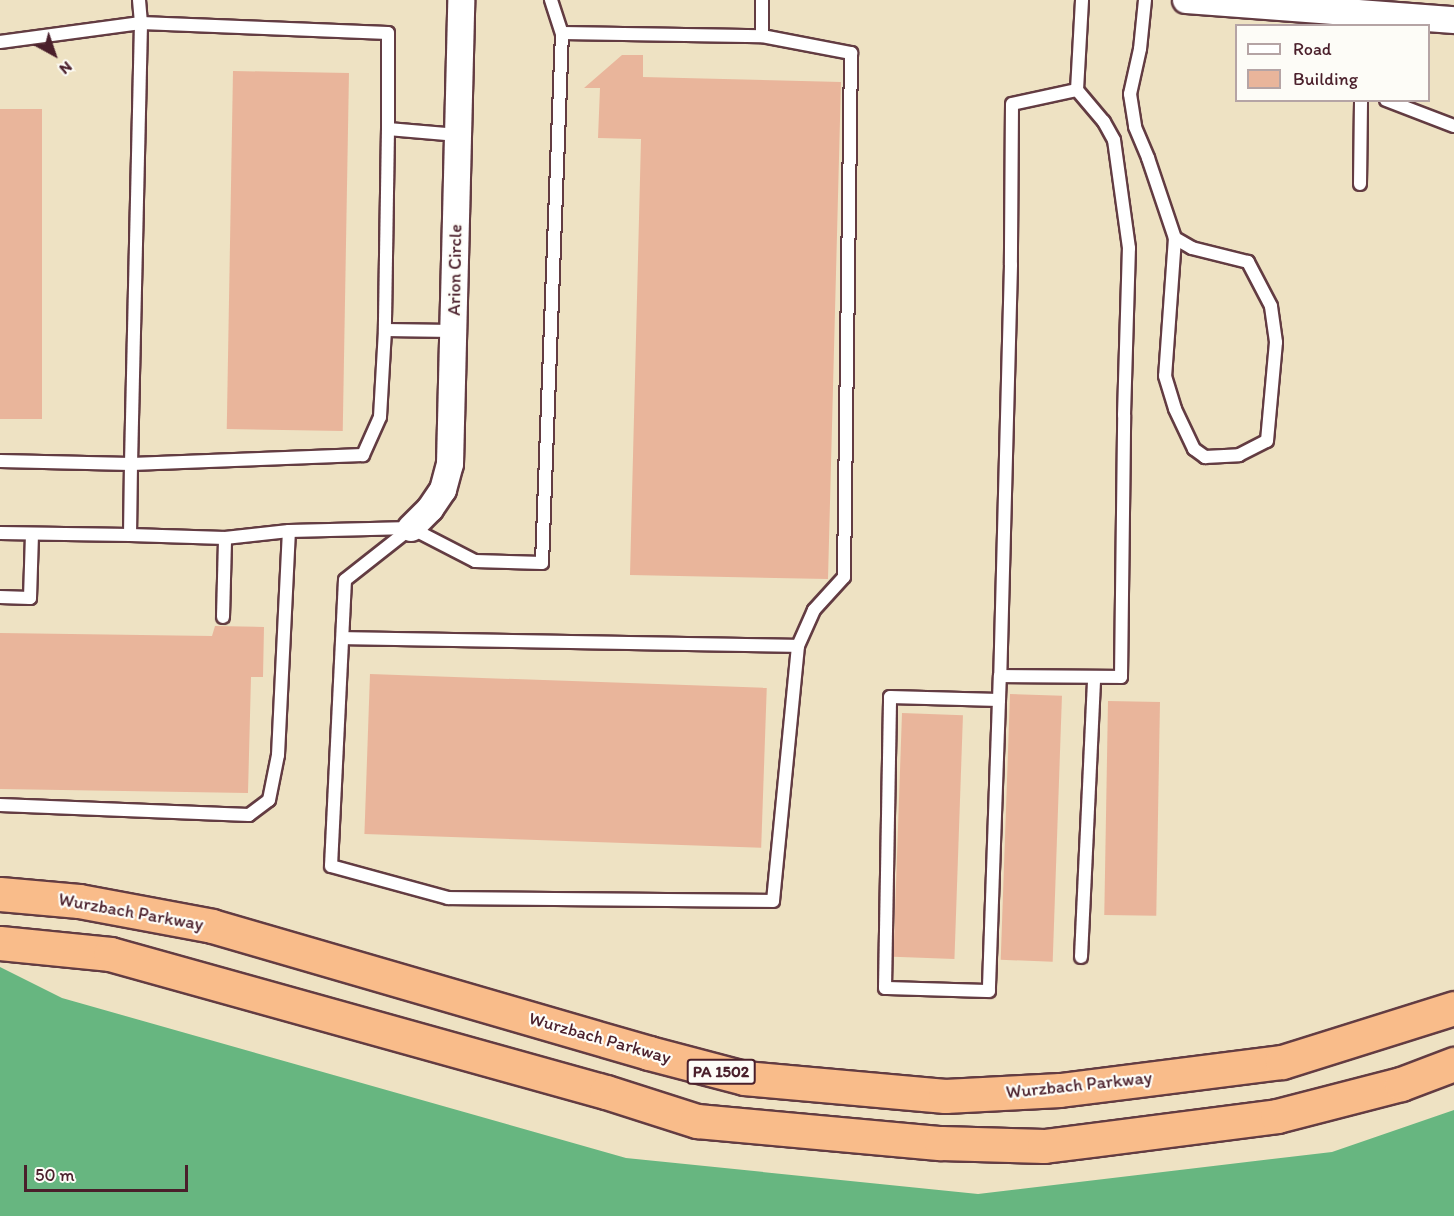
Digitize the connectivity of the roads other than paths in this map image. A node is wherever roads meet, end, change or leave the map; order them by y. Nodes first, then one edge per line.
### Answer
1 (139, 0) edge
2 (461, 0) edge
3 (552, 0) edge
4 (762, 0) edge
5 (1082, 0) edge
6 (1145, 0) edge
7 (1186, 0) edge
8 (1361, 19) edge
9 (1454, 20) edge
10 (141, 23) junction
11 (562, 33) junction
12 (762, 36) junction
13 (0, 42) edge
14 (1077, 90) junction
15 (1361, 102) edge
16 (1391, 102) edge
17 (1454, 126) edge
18 (388, 129) junction
19 (458, 135) junction
20 (1360, 184) dead end
21 (1175, 238) junction
22 (385, 330) junction
23 (453, 331) junction
24 (0, 461) edge
25 (131, 464) junction
26 (411, 528) junction
27 (289, 531) junction
28 (0, 533) edge
29 (32, 534) junction
30 (130, 535) junction
31 (225, 538) junction
32 (0, 597) edge
33 (223, 616) dead end
34 (343, 638) junction
35 (798, 646) junction
36 (1000, 676) junction
37 (1094, 677) junction
38 (999, 700) junction
39 (0, 805) edge
40 (0, 894) edge
41 (0, 943) edge
42 (1081, 957) dead end
43 (1454, 1008) edge
44 (1454, 1064) edge

1 - 10 lane
2 - 19 street, Arion Circle
3 - 11 lane
4 - 12 lane
5 - 14 lane
6 - 21 lane
7 - 8 street
8 - 9 street
10 - 13 lane
10 - 18 lane
10 - 25 lane
11 - 12 lane
11 - 26 lane
12 - 35 lane
14 - 36 lane
14 - 37 lane
15 - 20 lane
16 - 17 lane
18 - 19 lane
18 - 22 lane
19 - 23 street, Arion Circle
21 - 21 lane
22 - 23 lane
22 - 25 lane
23 - 26 street, Arion Circle
24 - 25 lane
25 - 30 lane
26 - 27 lane
26 - 34 lane
27 - 31 lane
27 - 39 lane
28 - 29 lane
29 - 30 lane
29 - 32 lane
30 - 31 lane
31 - 33 lane
34 - 35 lane
34 - 35 lane
36 - 37 lane
36 - 38 lane
37 - 42 lane
38 - 38 lane
40 - 43 highway, Wurzbach Parkway / PA 1502
41 - 44 highway

